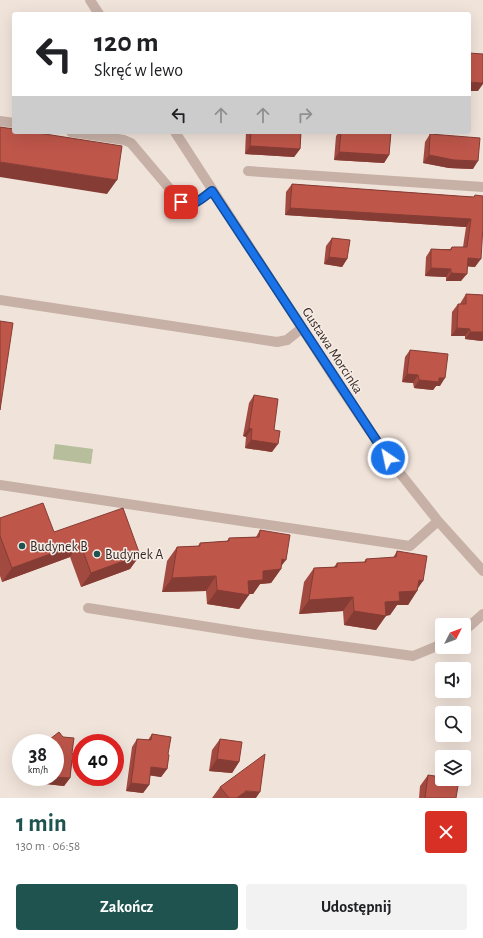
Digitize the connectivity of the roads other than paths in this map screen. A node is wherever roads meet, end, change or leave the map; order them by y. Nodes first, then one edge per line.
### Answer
1 (90, 0) edge
2 (98, 12) edge
3 (0, 121) edge
4 (12, 123) edge
5 (84, 134) edge
6 (176, 134) edge
7 (248, 171) dead end
8 (483, 187) edge
9 (212, 191) junction
10 (0, 300) edge
11 (302, 328) junction
12 (0, 485) edge
13 (438, 521) junction
14 (483, 571) edge
15 (88, 608) dead end
16 (483, 614) edge
17 (471, 625) edge
18 (435, 647) edge

1 - 2 street
3 - 4 street
5 - 9 street
6 - 9 street, Gustawa Morcinka
7 - 8 street
9 - 11 street, Gustawa Morcinka
10 - 11 street
11 - 13 street, Gustawa Morcinka
12 - 13 street
13 - 14 street, Gustawa Morcinka
15 - 18 street
16 - 17 street

